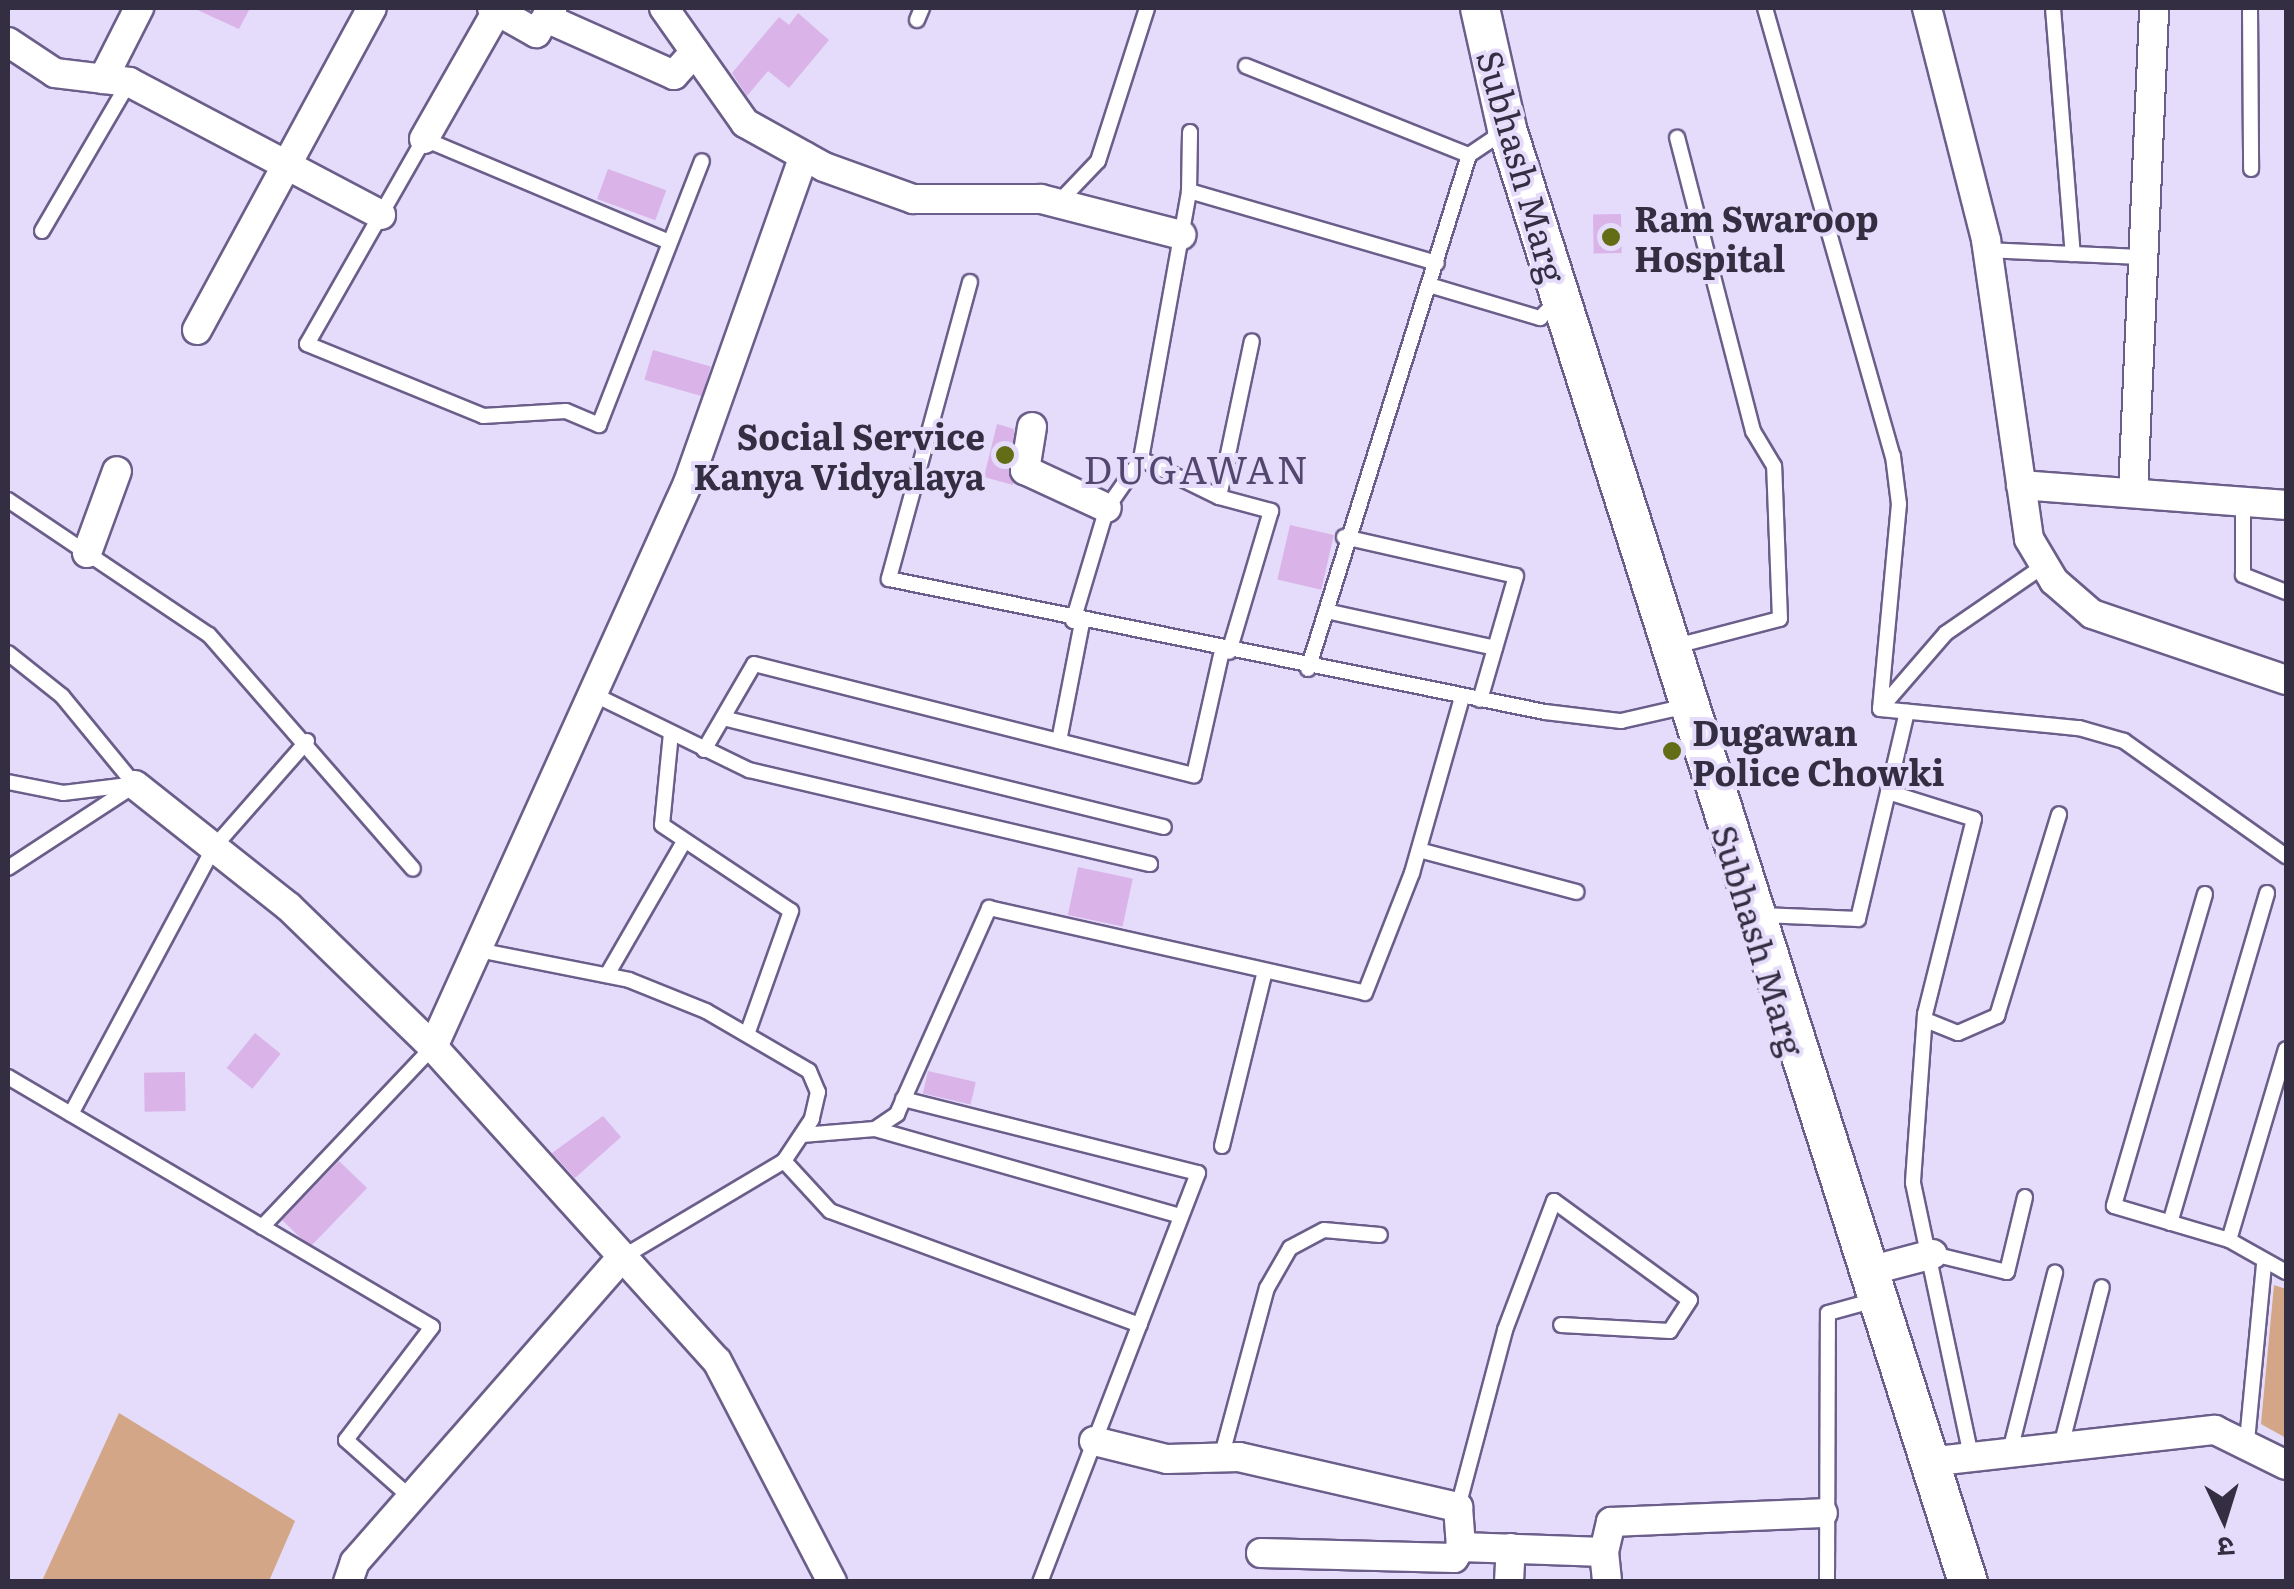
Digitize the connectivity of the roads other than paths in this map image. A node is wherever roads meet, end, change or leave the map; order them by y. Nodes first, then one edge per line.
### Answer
1 (139, 8) edge
2 (372, 8) edge
3 (664, 8) edge
4 (1147, 8) edge
5 (1480, 8) edge
6 (1766, 8) edge
7 (1927, 8) edge
8 (2052, 8) edge
9 (2154, 8) edge
10 (2250, 8) edge
11 (494, 9) edge
12 (550, 13) edge
13 (8, 42) edge
14 (695, 52) junction
15 (1246, 66) dead end
16 (116, 81) junction
17 (1507, 129) junction
18 (1190, 132) dead end
19 (424, 138) junction
20 (1677, 138) dead end
21 (1469, 155) junction
22 (804, 156) junction
23 (702, 161) dead end
24 (286, 165) junction
25 (2251, 169) dead end
26 (1189, 191) junction
27 (1057, 203) junction
28 (380, 215) junction
29 (42, 230) dead end
30 (1181, 235) junction
31 (667, 241) junction
32 (1987, 250) junction
33 (2072, 254) junction
34 (2140, 257) junction
35 (1437, 263) junction
36 (970, 282) dead end
37 (1429, 285) junction
38 (1561, 297) junction
39 (197, 330) dead end
40 (1252, 341) dead end
41 (1032, 427) dead end
42 (1141, 459) junction
43 (116, 471) dead end
44 (2021, 485) junction
45 (2133, 493) junction
46 (1219, 497) junction
47 (8, 500) edge
48 (2243, 502) junction
49 (2286, 505) edge
50 (1107, 508) junction
51 (1344, 537) junction
52 (86, 553) junction
53 (2045, 565) junction
54 (2286, 592) edge
55 (1326, 612) junction
56 (1078, 622) junction
57 (1670, 647) junction
58 (1495, 648) junction
59 (1225, 652) junction
60 (8, 653) edge
61 (1308, 669) junction
62 (2286, 680) edge
63 (590, 692) junction
64 (1462, 697) junction
65 (1480, 700) junction
66 (1688, 706) junction
67 (1880, 710) junction
68 (1907, 712) junction
69 (722, 718) junction
70 (671, 733) junction
71 (307, 741) junction
72 (1058, 741) junction
73 (704, 750) junction
74 (8, 782) edge
75 (135, 784) junction
76 (1888, 792) junction
77 (2059, 814) dead end
78 (1164, 827) dead end
79 (682, 845) junction
80 (214, 847) junction
81 (1419, 850) junction
82 (2286, 856) edge
83 (1150, 864) dead end
84 (8, 868) edge
85 (414, 868) dead end
86 (1576, 892) dead end
87 (2267, 893) dead end
88 (2206, 894) dead end
89 (1752, 915) junction
90 (478, 950) junction
91 (1265, 971) junction
92 (607, 975) junction
93 (1928, 1021) junction
94 (748, 1032) junction
95 (433, 1046) junction
96 (2286, 1049) edge
97 (8, 1078) edge
98 (903, 1099) junction
99 (70, 1114) junction
100 (875, 1129) junction
101 (802, 1134) junction
102 (1222, 1146) dead end
103 (784, 1161) junction
104 (2026, 1197) dead end
105 (1181, 1216) junction
106 (2170, 1223) junction
107 (262, 1227) junction
108 (1380, 1234) dead end
109 (2229, 1240) junction
110 (1933, 1254) junction
111 (621, 1258) junction
112 (2264, 1263) junction
113 (2286, 1272) edge
114 (2055, 1273) dead end
115 (1870, 1286) junction
116 (2102, 1287) dead end
117 (1140, 1324) junction
118 (1561, 1325) dead end
119 (2247, 1441) junction
120 (1094, 1442) junction
121 (2060, 1450) junction
122 (2010, 1451) junction
123 (1971, 1456) junction
124 (1221, 1458) junction
125 (1928, 1462) junction
126 (2286, 1464) edge
127 (411, 1498) junction
128 (1458, 1507) junction
129 (1823, 1513) junction
130 (1462, 1547) junction
131 (1511, 1548) junction
132 (1604, 1552) junction
133 (1261, 1553) dead end
134 (1355, 1568) edge
135 (348, 1582) edge
136 (832, 1582) edge
137 (1040, 1582) edge
138 (1508, 1582) edge
139 (1607, 1582) edge
140 (1827, 1582) edge
141 (1968, 1582) edge

1 - 16 street
2 - 24 street
3 - 14 street
4 - 27 lane
5 - 17 main road, Subhash Marg
6 - 67 lane
7 - 32 street
8 - 33 lane
9 - 34 street
10 - 25 lane
11 - 12 street
11 - 19 street
12 - 14 street
13 - 16 street
14 - 22 street
15 - 21 lane
16 - 24 street
16 - 29 lane
17 - 21 lane
17 - 38 main road, Subhash Marg
18 - 26 lane
19 - 28 lane
19 - 31 lane
20 - 57 lane
21 - 35 lane
22 - 27 street
22 - 63 street
23 - 31 lane
24 - 28 street
24 - 39 street
26 - 30 lane
26 - 35 lane
27 - 30 street
28 - 31 lane
30 - 42 lane
32 - 33 lane
32 - 44 street
33 - 34 lane
34 - 45 street
35 - 37 lane
36 - 56 lane
37 - 38 lane
37 - 51 lane
38 - 57 main road, Subhash Marg
40 - 46 lane
41 - 50 street
42 - 46 lane
42 - 50 lane
43 - 52 street
44 - 45 street
44 - 53 street
45 - 48 street
46 - 59 lane
47 - 52 lane
48 - 49 street
48 - 54 lane
50 - 56 lane
51 - 55 lane
51 - 58 lane
52 - 71 lane
53 - 62 street
53 - 67 lane
55 - 58 lane
55 - 61 lane
56 - 59 lane
56 - 72 lane
57 - 66 main road, Subhash Marg
58 - 65 lane
59 - 61 lane
59 - 72 lane
60 - 75 lane
61 - 64 lane
63 - 70 lane
63 - 90 street
64 - 65 lane
64 - 81 lane
65 - 66 lane
66 - 89 main road, Subhash Marg
67 - 68 lane
68 - 76 lane
68 - 82 lane
69 - 72 lane
69 - 73 lane
69 - 78 lane
70 - 73 lane
70 - 79 lane
71 - 80 lane
71 - 85 lane
73 - 83 lane
74 - 75 lane
75 - 80 street
75 - 84 lane
76 - 89 lane
76 - 93 lane
77 - 93 lane
79 - 92 lane
79 - 94 lane
80 - 95 street
80 - 99 lane
81 - 86 lane
81 - 91 lane
87 - 106 lane
88 - 106 lane
89 - 115 main road, Subhash Marg
90 - 92 lane
90 - 95 street
91 - 98 lane
91 - 102 lane
92 - 94 lane
93 - 110 lane
94 - 101 lane
95 - 107 lane
95 - 111 street
96 - 109 lane
97 - 99 lane
98 - 100 lane
98 - 105 lane
99 - 107 lane
100 - 101 lane
100 - 105 lane
101 - 103 lane
103 - 111 lane
103 - 117 lane
104 - 110 lane
105 - 117 lane
106 - 109 lane
107 - 127 lane
108 - 124 lane
109 - 112 lane
110 - 115 street
110 - 123 lane
111 - 127 street
111 - 136 street
112 - 113 lane
112 - 119 lane
114 - 122 lane
115 - 125 main road, Subhash Marg
115 - 129 lane
116 - 121 lane
117 - 120 lane
118 - 128 lane
119 - 121 street
119 - 126 street
120 - 124 street
120 - 137 lane
121 - 122 street
122 - 123 street
123 - 125 street
124 - 128 street
125 - 141 main road, Subhash Marg
127 - 135 street
128 - 130 street
129 - 132 street
129 - 140 lane
130 - 131 street
130 - 134 street
131 - 132 street
131 - 138 street
132 - 139 street
133 - 134 street

